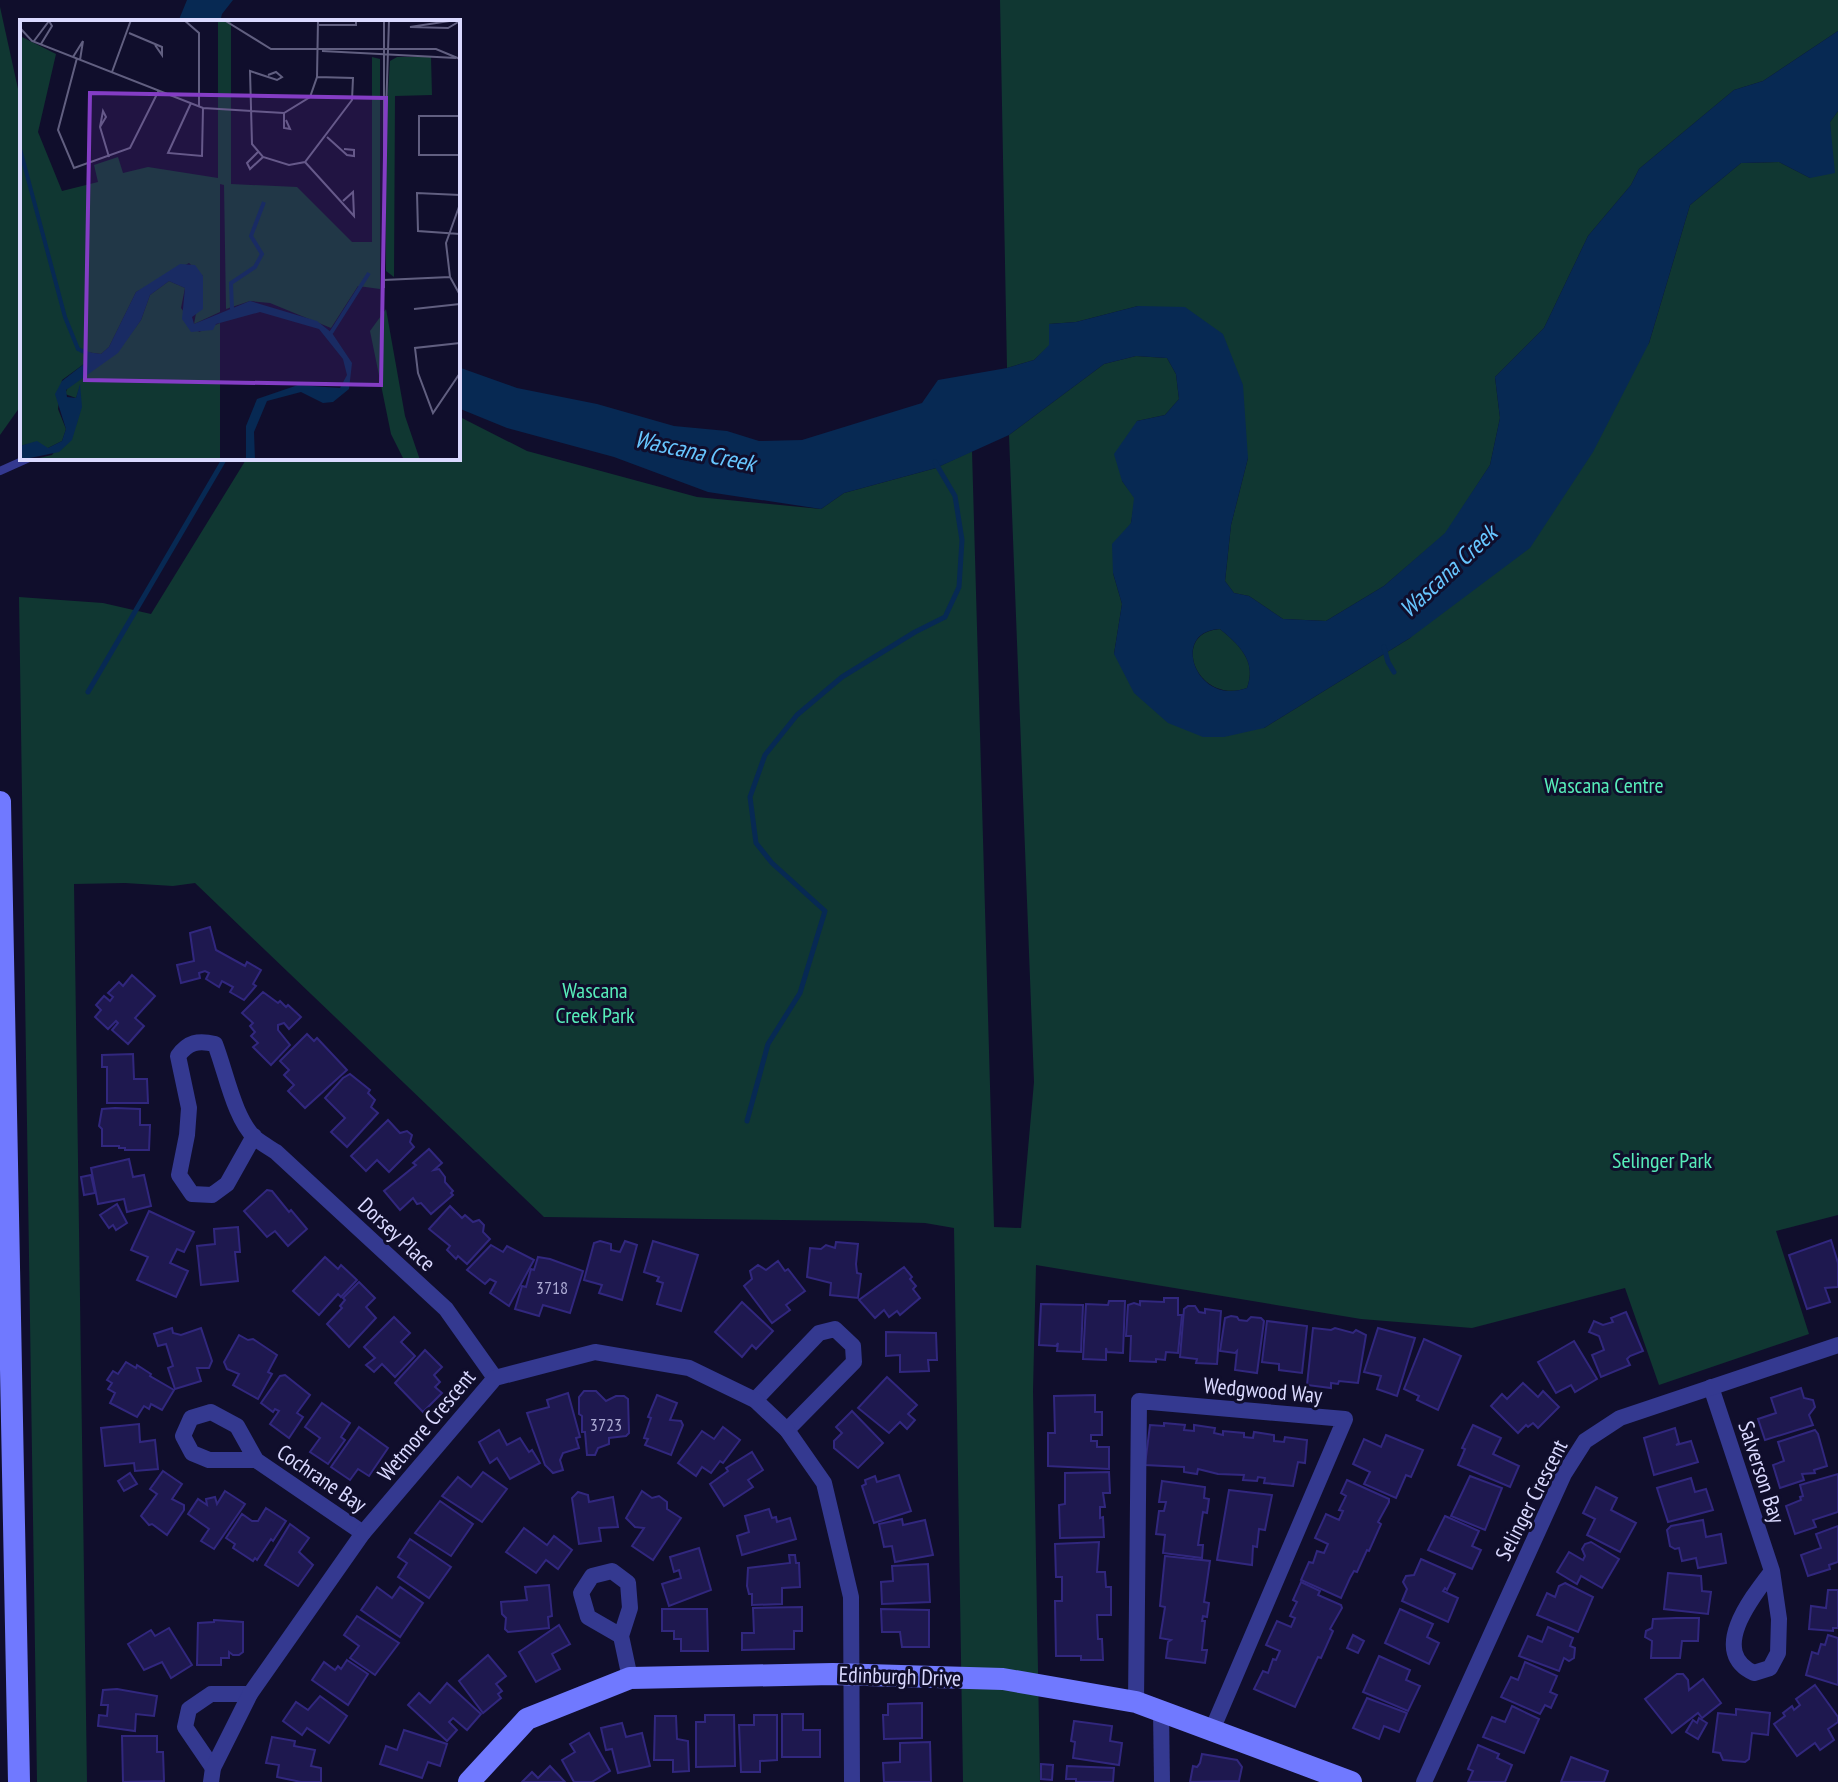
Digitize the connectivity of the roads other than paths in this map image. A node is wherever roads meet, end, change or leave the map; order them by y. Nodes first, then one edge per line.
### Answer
1 (25, 460) edge
2 (0, 471) edge
3 (0, 802) edge
4 (254, 1136) junction
5 (1838, 1345) edge
6 (495, 1378) junction
7 (1711, 1387) junction
8 (755, 1400) junction
9 (787, 1430) junction
10 (256, 1460) dead end
11 (363, 1533) junction
12 (1772, 1571) junction
13 (16, 1617) junction
14 (621, 1636) dead end
15 (854, 1675) junction
16 (630, 1678) junction
17 (0, 1682) edge
18 (250, 1694) junction
19 (1136, 1702) junction
20 (1161, 1711) junction
21 (1212, 1730) junction
22 (212, 1775) edge
23 (19, 1782) edge
24 (469, 1782) edge
25 (852, 1782) edge
26 (1162, 1782) edge
27 (1351, 1782) edge
28 (1424, 1782) edge

1 - 2 lane
3 - 13 main road
4 - 4 street, Dorsey Place
4 - 6 street, Dorsey Place
5 - 7 street, Selinger Crescent
6 - 8 street, Wetmore Crescent
6 - 11 street, Wetmore Crescent
7 - 12 street, Salverson Bay
7 - 28 street, Selinger Crescent
8 - 9 street, Wetmore Crescent
8 - 9 street
9 - 15 street, Wetmore Crescent
10 - 11 street, Cochrane Bay
11 - 18 street, Wetmore Crescent
12 - 12 street, Salverson Bay
13 - 17 main road
13 - 23 main road
14 - 16 street
15 - 16 main road, Edinburgh Drive
15 - 19 main road, Edinburgh Drive
15 - 25 street, Wetmore Crescent
16 - 24 main road, Edinburgh Drive
18 - 22 street, Wetmore Crescent
18 - 22 street, Wetmore Crescent
19 - 20 main road, Edinburgh Drive
19 - 21 street, Wedgwood Way
20 - 21 main road, Edinburgh Drive
20 - 26 street
21 - 27 main road, Edinburgh Drive

